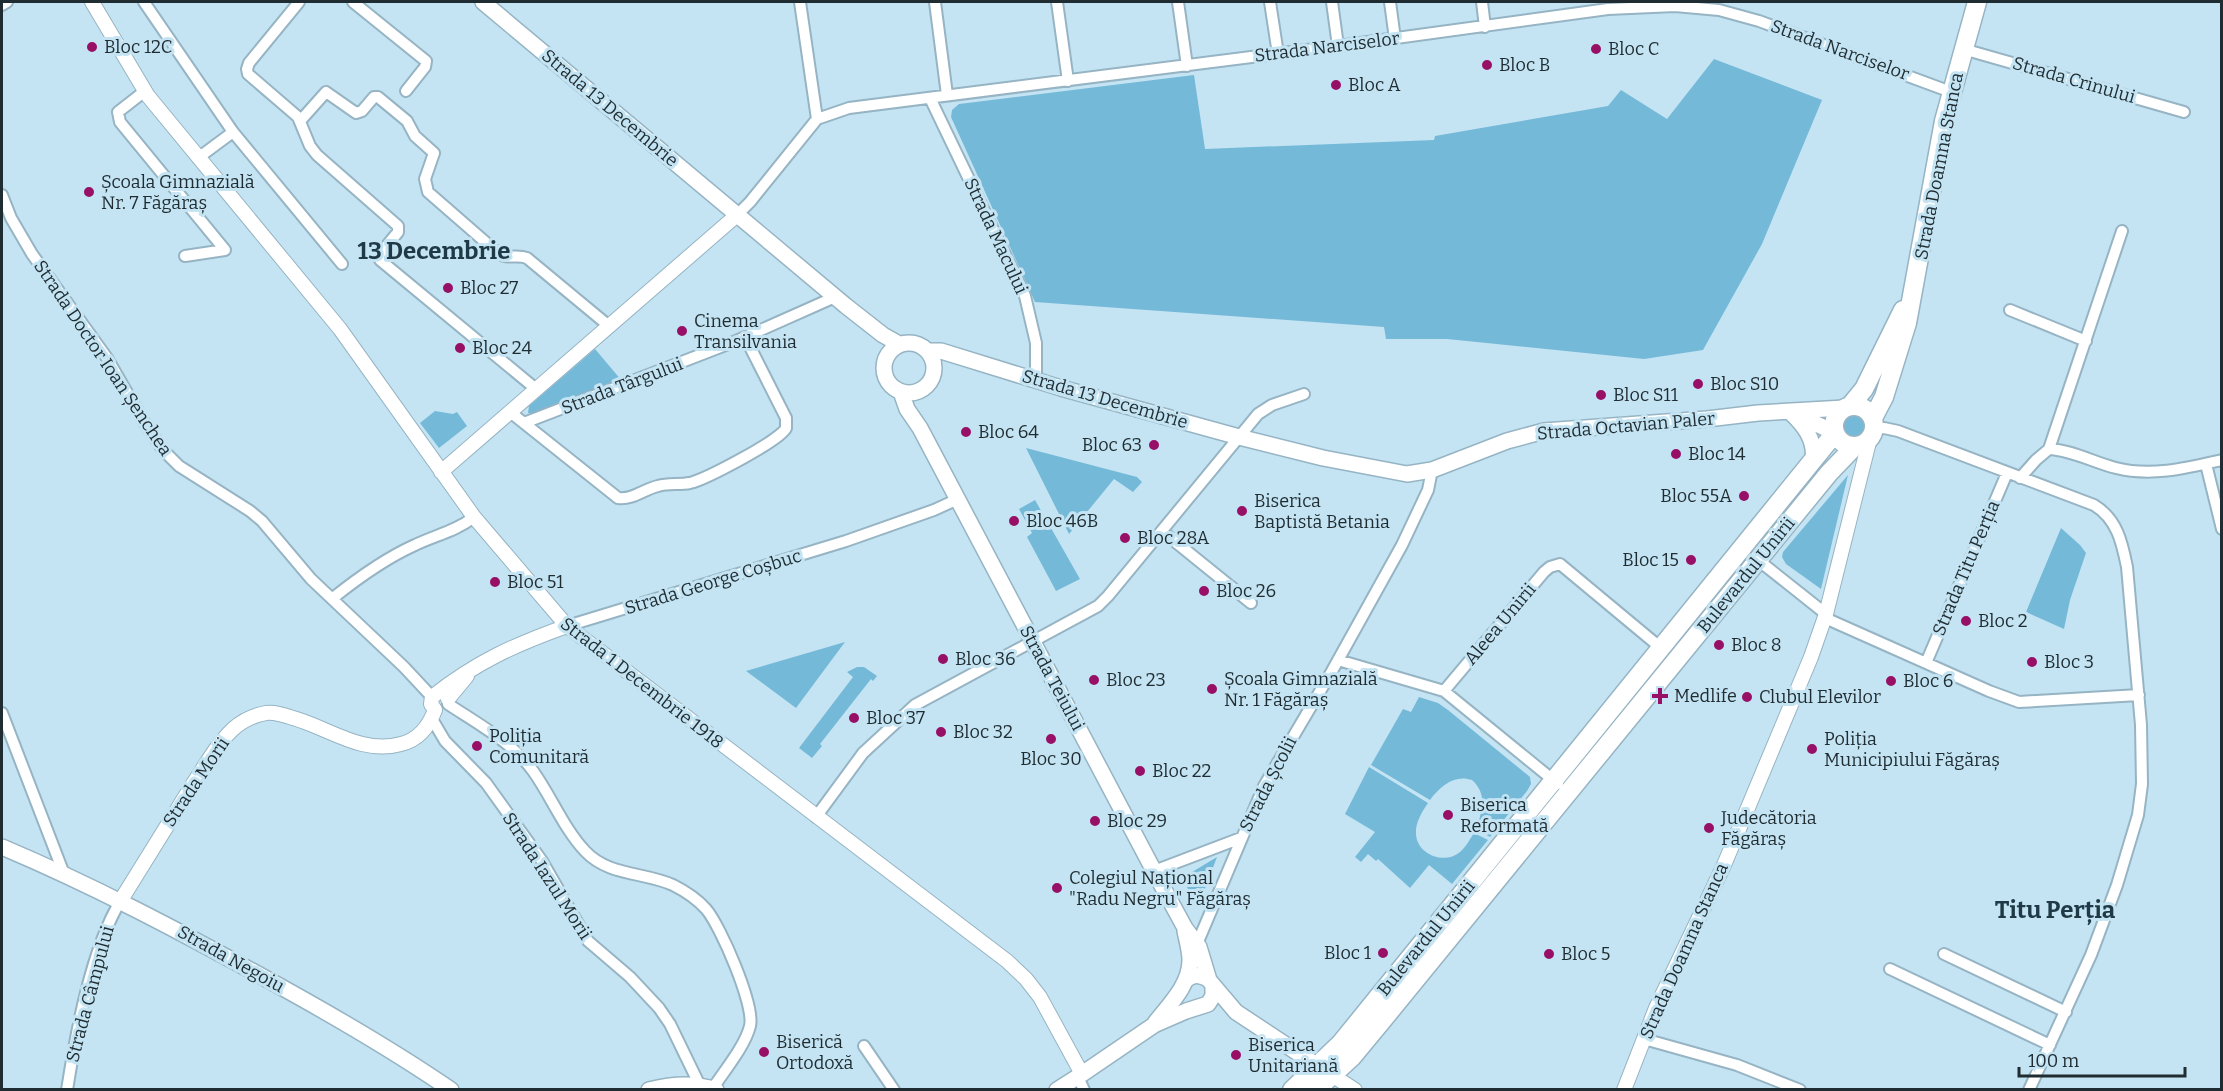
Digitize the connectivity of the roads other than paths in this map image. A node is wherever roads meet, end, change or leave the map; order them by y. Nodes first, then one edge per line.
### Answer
1 (7, 2) edge
2 (92, 2) edge
3 (144, 2) edge
4 (299, 2) edge
5 (353, 2) edge
6 (483, 2) edge
7 (800, 2) edge
8 (935, 2) edge
9 (1057, 2) edge
10 (1178, 2) edge
11 (1270, 2) edge
12 (1332, 2) edge
13 (1390, 2) edge
14 (1482, 2) edge
15 (1977, 2) edge
16 (2, 5) edge
17 (1607, 5) edge
18 (1485, 27) junction
19 (1395, 39) junction
20 (1338, 46) junction
21 (1963, 49) junction
22 (1278, 54) junction
23 (1187, 66) junction
24 (1068, 81) junction
25 (145, 91) junction
26 (406, 92) dead end
27 (1951, 92) junction
28 (947, 95) junction
29 (930, 98) junction
30 (2184, 112) dead end
31 (817, 119) junction
32 (301, 120) junction
33 (233, 132) junction
34 (198, 158) junction
35 (2, 195) edge
36 (737, 215) junction
37 (2122, 231) dead end
38 (184, 256) dead end
39 (342, 264) dead end
40 (1912, 296) junction
41 (835, 297) junction
42 (2010, 310) dead end
43 (869, 325) junction
44 (609, 326) junction
45 (745, 337) junction
46 (2086, 341) junction
47 (899, 344) junction
48 (927, 351) junction
49 (972, 361) junction
50 (884, 362) junction
51 (934, 366) junction
52 (1036, 380) junction
53 (536, 389) junction
54 (921, 389) junction
55 (901, 392) junction
56 (1304, 394) dead end
57 (1847, 407) junction
58 (510, 412) junction
59 (1790, 412) junction
60 (524, 423) junction
61 (920, 428) junction
62 (1835, 433) junction
63 (1868, 433) junction
64 (1239, 437) junction
65 (2049, 449) junction
66 (2222, 460) edge
67 (1813, 461) junction
68 (2206, 464) junction
69 (1432, 470) junction
70 (441, 472) junction
71 (2007, 473) junction
72 (2020, 478) junction
73 (958, 499) junction
74 (474, 517) junction
75 (2222, 529) edge
76 (1162, 531) junction
77 (1758, 560) junction
78 (333, 598) junction
79 (1251, 603) dead end
80 (1826, 616) junction
81 (567, 626) junction
82 (1033, 642) junction
83 (1661, 648) junction
84 (1338, 660) junction
85 (1926, 663) junction
86 (1444, 691) junction
87 (2139, 695) junction
88 (439, 704) junction
89 (2, 713) edge
90 (1602, 721) junction
91 (1617, 734) junction
92 (1554, 780) junction
93 (1568, 793) junction
94 (816, 817) junction
95 (1240, 838) junction
96 (2, 847) edge
97 (1154, 871) junction
98 (64, 873) junction
99 (121, 900) junction
100 (1185, 928) junction
101 (1197, 945) junction
102 (1944, 954) dead end
103 (1890, 969) dead end
104 (1211, 983) junction
105 (1183, 985) junction
106 (1199, 1007) junction
107 (1236, 1012) junction
108 (2066, 1012) junction
109 (1154, 1025) junction
110 (1644, 1039) junction
111 (2050, 1045) junction
112 (864, 1046) dead end
113 (1324, 1071) junction
114 (1082, 1080) edge
115 (708, 1088) edge
116 (67, 1089) edge
117 (451, 1089) edge
118 (649, 1089) edge
119 (894, 1089) edge
120 (1057, 1089) edge
121 (1292, 1089) edge
122 (1317, 1089) edge
123 (1354, 1089) edge
124 (1624, 1089) edge
125 (1800, 1089) edge
126 (2029, 1089) edge

1 - 16 street
2 - 25 street, Strada 1 Decembrie 1918
3 - 33 street
4 - 32 street
5 - 26 street
6 - 36 main road, Strada 13 Decembrie
7 - 31 street
8 - 28 street
9 - 24 street
10 - 23 street
11 - 22 street
12 - 20 street
13 - 19 street
14 - 18 street
15 - 21 main road, Strada Doamna Stanca
17 - 18 street, Strada Narciselor
17 - 27 street, Strada Narciselor
18 - 19 street, Strada Narciselor
19 - 20 street, Strada Narciselor
20 - 22 street, Strada Narciselor
21 - 27 main road, Strada Doamna Stanca
21 - 30 street, Strada Crinului
22 - 23 street, Strada Narciselor
23 - 24 street, Strada Narciselor
24 - 28 street, Strada Narciselor
25 - 34 street, Strada 1 Decembrie 1918
25 - 38 street
27 - 40 main road, Strada Doamna Stanca
28 - 29 street, Strada Narciselor
29 - 31 street, Strada Narciselor
29 - 52 street, Strada Macului
31 - 36 street
32 - 44 street
32 - 53 street
33 - 34 street
33 - 39 street
34 - 70 street, Strada 1 Decembrie 1918
35 - 78 street, Strada Doctor Ioan Șenchea
36 - 41 main road, Strada 13 Decembrie
36 - 44 street
37 - 46 street
40 - 57 main road, Strada Doamna Stanca
40 - 63 main road, Strada Doamna Stanca
41 - 43 main road, Strada 13 Decembrie
41 - 45 street, Strada Târgului
42 - 46 street
43 - 47 main road, Strada 13 Decembrie
43 - 50 main road, Strada 13 Decembrie
44 - 53 street
45 - 60 street, Strada Târgului
45 - 60 street
46 - 65 street
47 - 48 main road
47 - 50 main road
48 - 49 main road, Strada 13 Decembrie
48 - 51 main road
49 - 51 main road, Strada 13 Decembrie
49 - 52 main road, Strada 13 Decembrie
50 - 55 main road
51 - 54 main road
52 - 64 main road, Strada 13 Decembrie
53 - 58 street
54 - 55 main road
54 - 61 main road, Strada Teiului
55 - 61 main road, Strada Teiului
56 - 64 street
57 - 59 main road, Strada Octavian Paler
57 - 62 main road
57 - 63 main road
58 - 60 street
58 - 70 street
59 - 62 main road
59 - 67 main road
59 - 69 main road, Strada Octavian Paler
61 - 73 main road, Strada Teiului
62 - 63 main road
62 - 67 main road, Bulevardul Unirii
63 - 71 street
63 - 77 main road, Bulevardul Unirii
63 - 80 street, Strada Doamna Stanca
64 - 69 main road, Strada 13 Decembrie
64 - 76 street
65 - 68 street
65 - 72 street
66 - 68 street
67 - 83 main road, Bulevardul Unirii
68 - 75 street
69 - 84 street, Strada Școlii
70 - 74 street, Strada 1 Decembrie 1918
71 - 72 street
71 - 85 street, Strada Titu Perția
72 - 87 street
73 - 81 street, Strada George Coșbuc
73 - 82 main road, Strada Teiului
74 - 78 street
74 - 81 street, Strada 1 Decembrie 1918
76 - 79 street
76 - 82 street
77 - 80 street
77 - 91 main road, Bulevardul Unirii
78 - 88 street, Strada Doctor Ioan Șenchea
80 - 85 street
80 - 110 street, Strada Doamna Stanca
81 - 88 street, Strada George Coșbuc
81 - 94 street, Strada 1 Decembrie 1918
82 - 94 street
82 - 97 main road, Strada Teiului
83 - 86 street, Aleea Unirii
83 - 90 main road, Bulevardul Unirii
84 - 86 street
84 - 95 street, Strada Școlii
85 - 87 street
86 - 92 street
87 - 108 street
88 - 99 street, Strada Morii
88 - 115 street, Strada Iazul Morii
88 - 115 street, Strada Doctor Ioan Șenchea
89 - 98 street
90 - 91 street
90 - 92 main road, Bulevardul Unirii
91 - 93 main road, Bulevardul Unirii
92 - 93 street
92 - 113 main road, Bulevardul Unirii
93 - 113 main road, Bulevardul Unirii
94 - 114 street, Strada 1 Decembrie 1918
95 - 97 street
95 - 101 street, Strada Școlii
96 - 98 main road, Strada Negoiu
97 - 100 main road, Strada Teiului
98 - 99 main road, Strada Negoiu
99 - 116 street, Strada Câmpului
99 - 117 main road, Strada Negoiu
100 - 101 main road
100 - 105 main road
101 - 104 main road
102 - 108 street
103 - 111 street
104 - 105 main road
104 - 106 main road
104 - 107 main road
105 - 106 main road
105 - 109 main road
106 - 107 main road
106 - 109 main road
107 - 113 main road
108 - 111 street
109 - 114 main road
110 - 124 street, Strada Doamna Stanca
110 - 125 street
111 - 126 street
112 - 119 street
113 - 121 main road, Bulevardul Unirii
113 - 122 main road, Bulevardul Unirii
113 - 123 street
114 - 120 main road
115 - 118 main road

